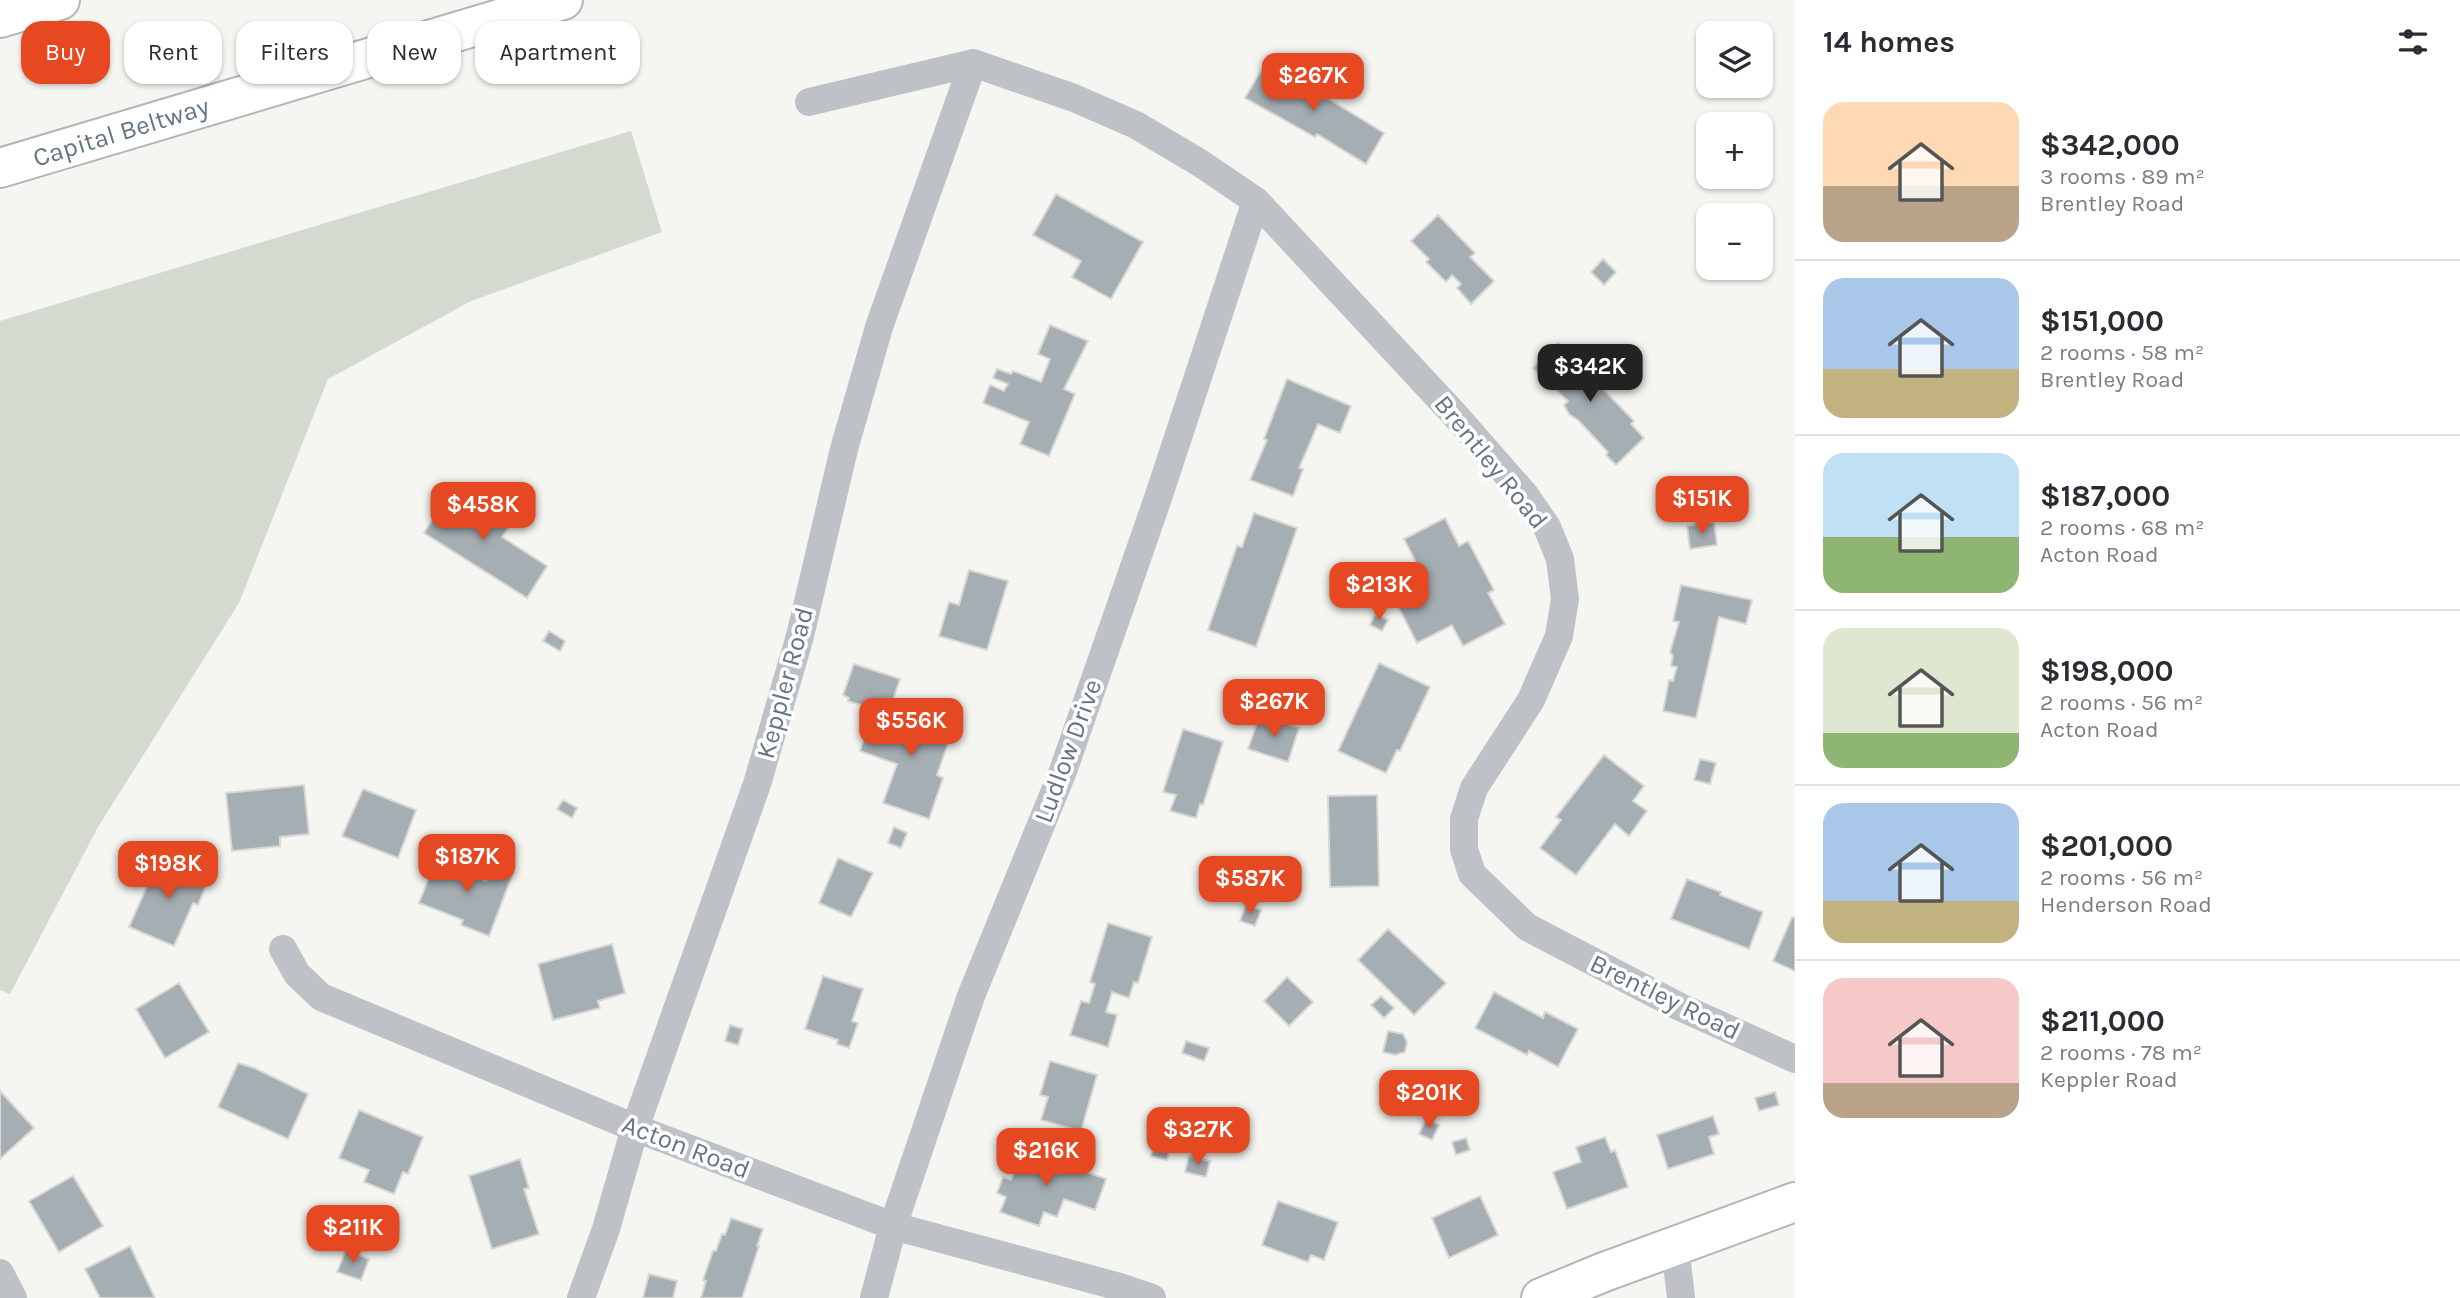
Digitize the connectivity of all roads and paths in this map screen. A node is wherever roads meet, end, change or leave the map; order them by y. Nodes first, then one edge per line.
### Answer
1 (60, 0) edge
2 (563, 0) edge
3 (576, 0) edge
4 (522, 11) junction
5 (0, 18) edge
6 (973, 63) junction
7 (809, 102) dead end
8 (0, 168) edge
9 (1256, 201) junction
10 (283, 949) dead end
11 (1795, 1059) edge
12 (635, 1128) junction
13 (1795, 1202) edge
14 (893, 1226) junction
15 (1675, 1245) junction
16 (0, 1273) edge
17 (1559, 1294) edge
18 (13, 1298) edge
19 (581, 1298) edge
20 (874, 1298) edge
21 (1152, 1298) edge
22 (1681, 1298) edge

1 - 5 main road
2 - 4 main road, Capital Beltway
3 - 4 main road
4 - 8 main road, Capital Beltway
6 - 7 street
6 - 9 street, Brentley Road
6 - 12 street, Keppler Road
9 - 11 street, Brentley Road
9 - 14 street, Ludlow Drive
10 - 12 street, Acton Road
12 - 14 street, Acton Road
12 - 19 street, Keppler Road
13 - 15 main road
14 - 20 street, Ludlow Drive
14 - 21 street, Acton Road
15 - 17 main road
15 - 22 street
16 - 18 street

